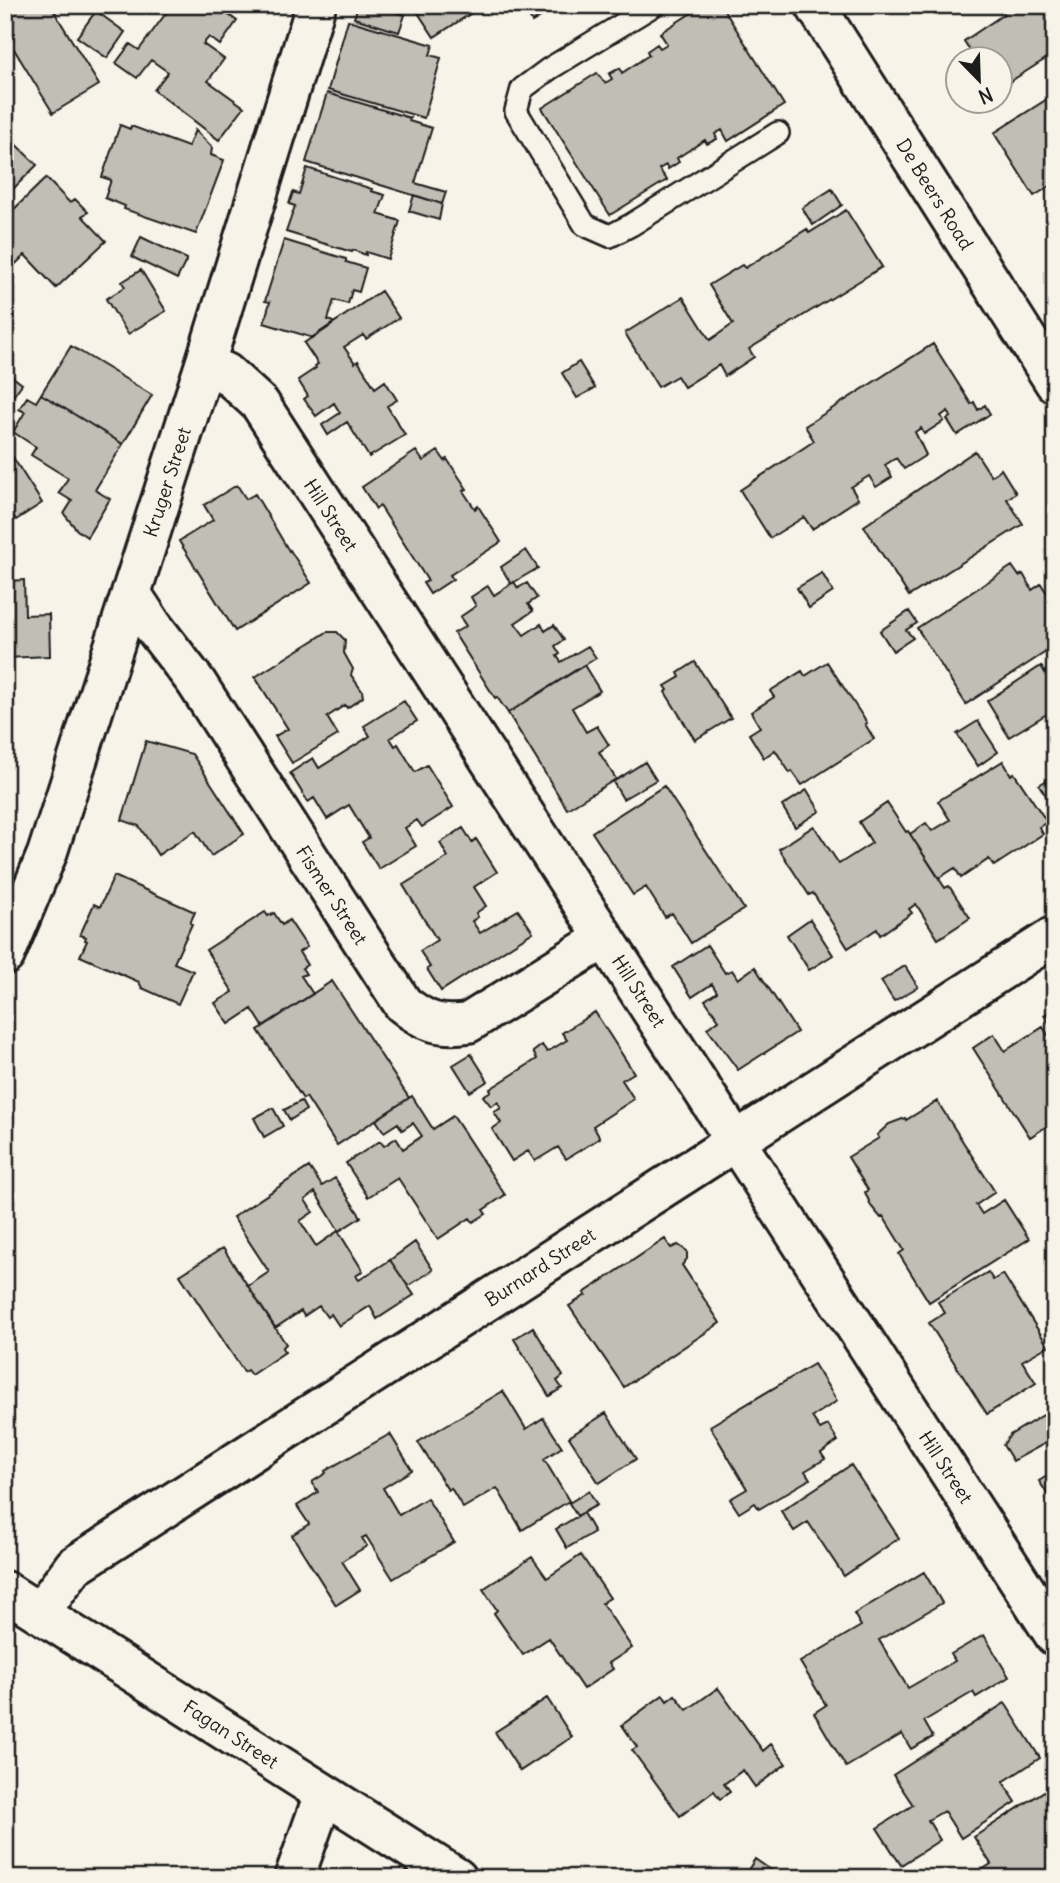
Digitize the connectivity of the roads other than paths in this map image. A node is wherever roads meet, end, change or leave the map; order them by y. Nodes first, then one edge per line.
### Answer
1 (316, 5) edge
2 (654, 5) edge
3 (815, 5) edge
4 (778, 133) dead end
5 (205, 363) junction
6 (1055, 383) edge
7 (131, 593) junction
8 (1055, 936) edge
9 (605, 938) junction
10 (5, 955) edge
11 (735, 1141) junction
12 (5, 1591) edge
13 (40, 1612) junction
14 (1055, 1636) edge
15 (324, 1794) junction
16 (293, 1878) edge
17 (457, 1878) edge

1 - 5 street, Kruger Street
2 - 4 lane
3 - 6 street, De Beers Road
5 - 7 street, Kruger Street
5 - 9 street, Hill Street
7 - 9 street, Fismer Street
7 - 10 street, Kruger Street
8 - 11 street, Burnard Street
9 - 11 street, Hill Street
11 - 13 street, Burnard Street
11 - 14 street, Hill Street
12 - 13 street, Fagan Street
13 - 15 street, Fagan Street
15 - 16 street
15 - 17 street, Fagan Street

